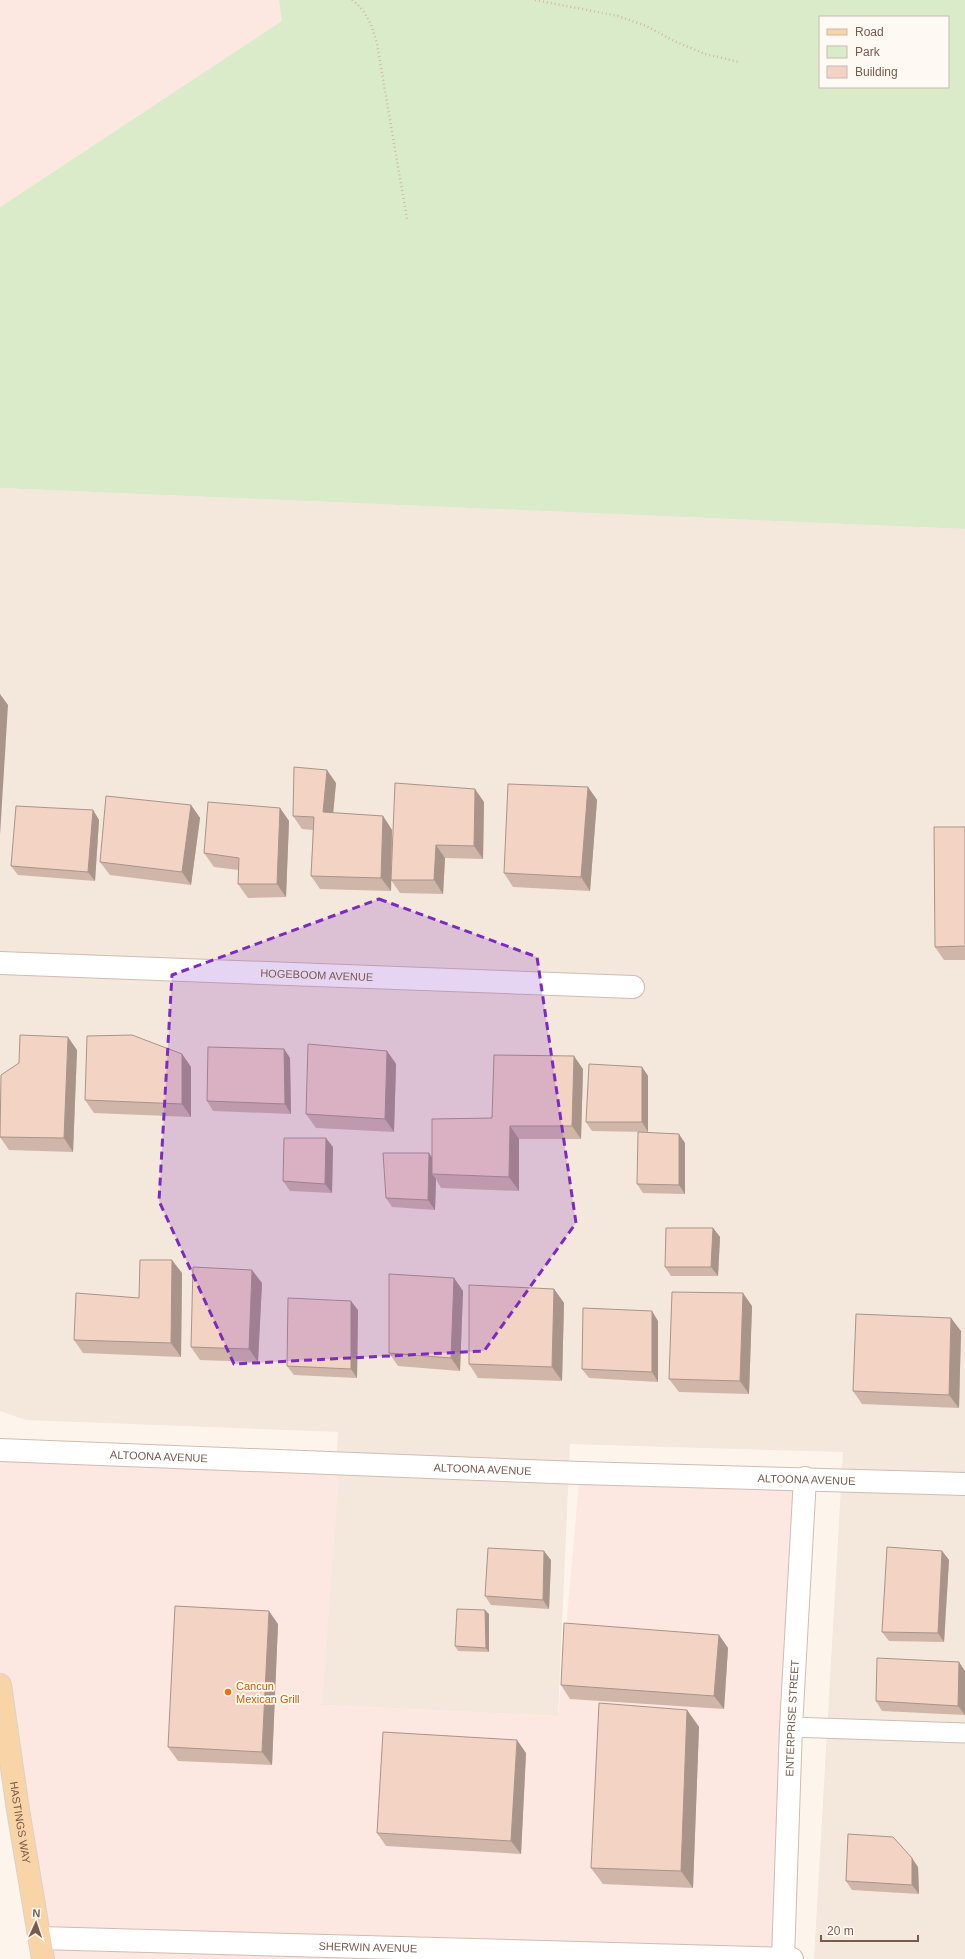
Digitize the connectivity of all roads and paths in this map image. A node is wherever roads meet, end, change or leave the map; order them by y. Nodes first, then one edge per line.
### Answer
1 (352, 0) edge
2 (535, 0) edge
3 (739, 62) dead end
4 (407, 219) dead end
5 (0, 963) edge
6 (633, 987) dead end
7 (0, 1450) edge
8 (805, 1478) junction
9 (965, 1484) edge
10 (0, 1685) edge
11 (791, 1727) junction
12 (965, 1733) edge
13 (40, 1938) junction
14 (43, 1959) edge
15 (783, 1959) edge
16 (792, 1959) edge

1 - 4 path
2 - 3 path
5 - 6 street, HOGEBOOM AVENUE
7 - 8 street, ALTOONA AVENUE
8 - 9 street, ALTOONA AVENUE
8 - 11 street, ENTERPRISE STREET
10 - 13 main road, HASTINGS WAY
11 - 12 lane
11 - 15 street, ENTERPRISE STREET
13 - 14 main road, HASTINGS WAY
13 - 15 street, SHERWIN AVENUE
15 - 16 street, SHERWIN AVENUE

